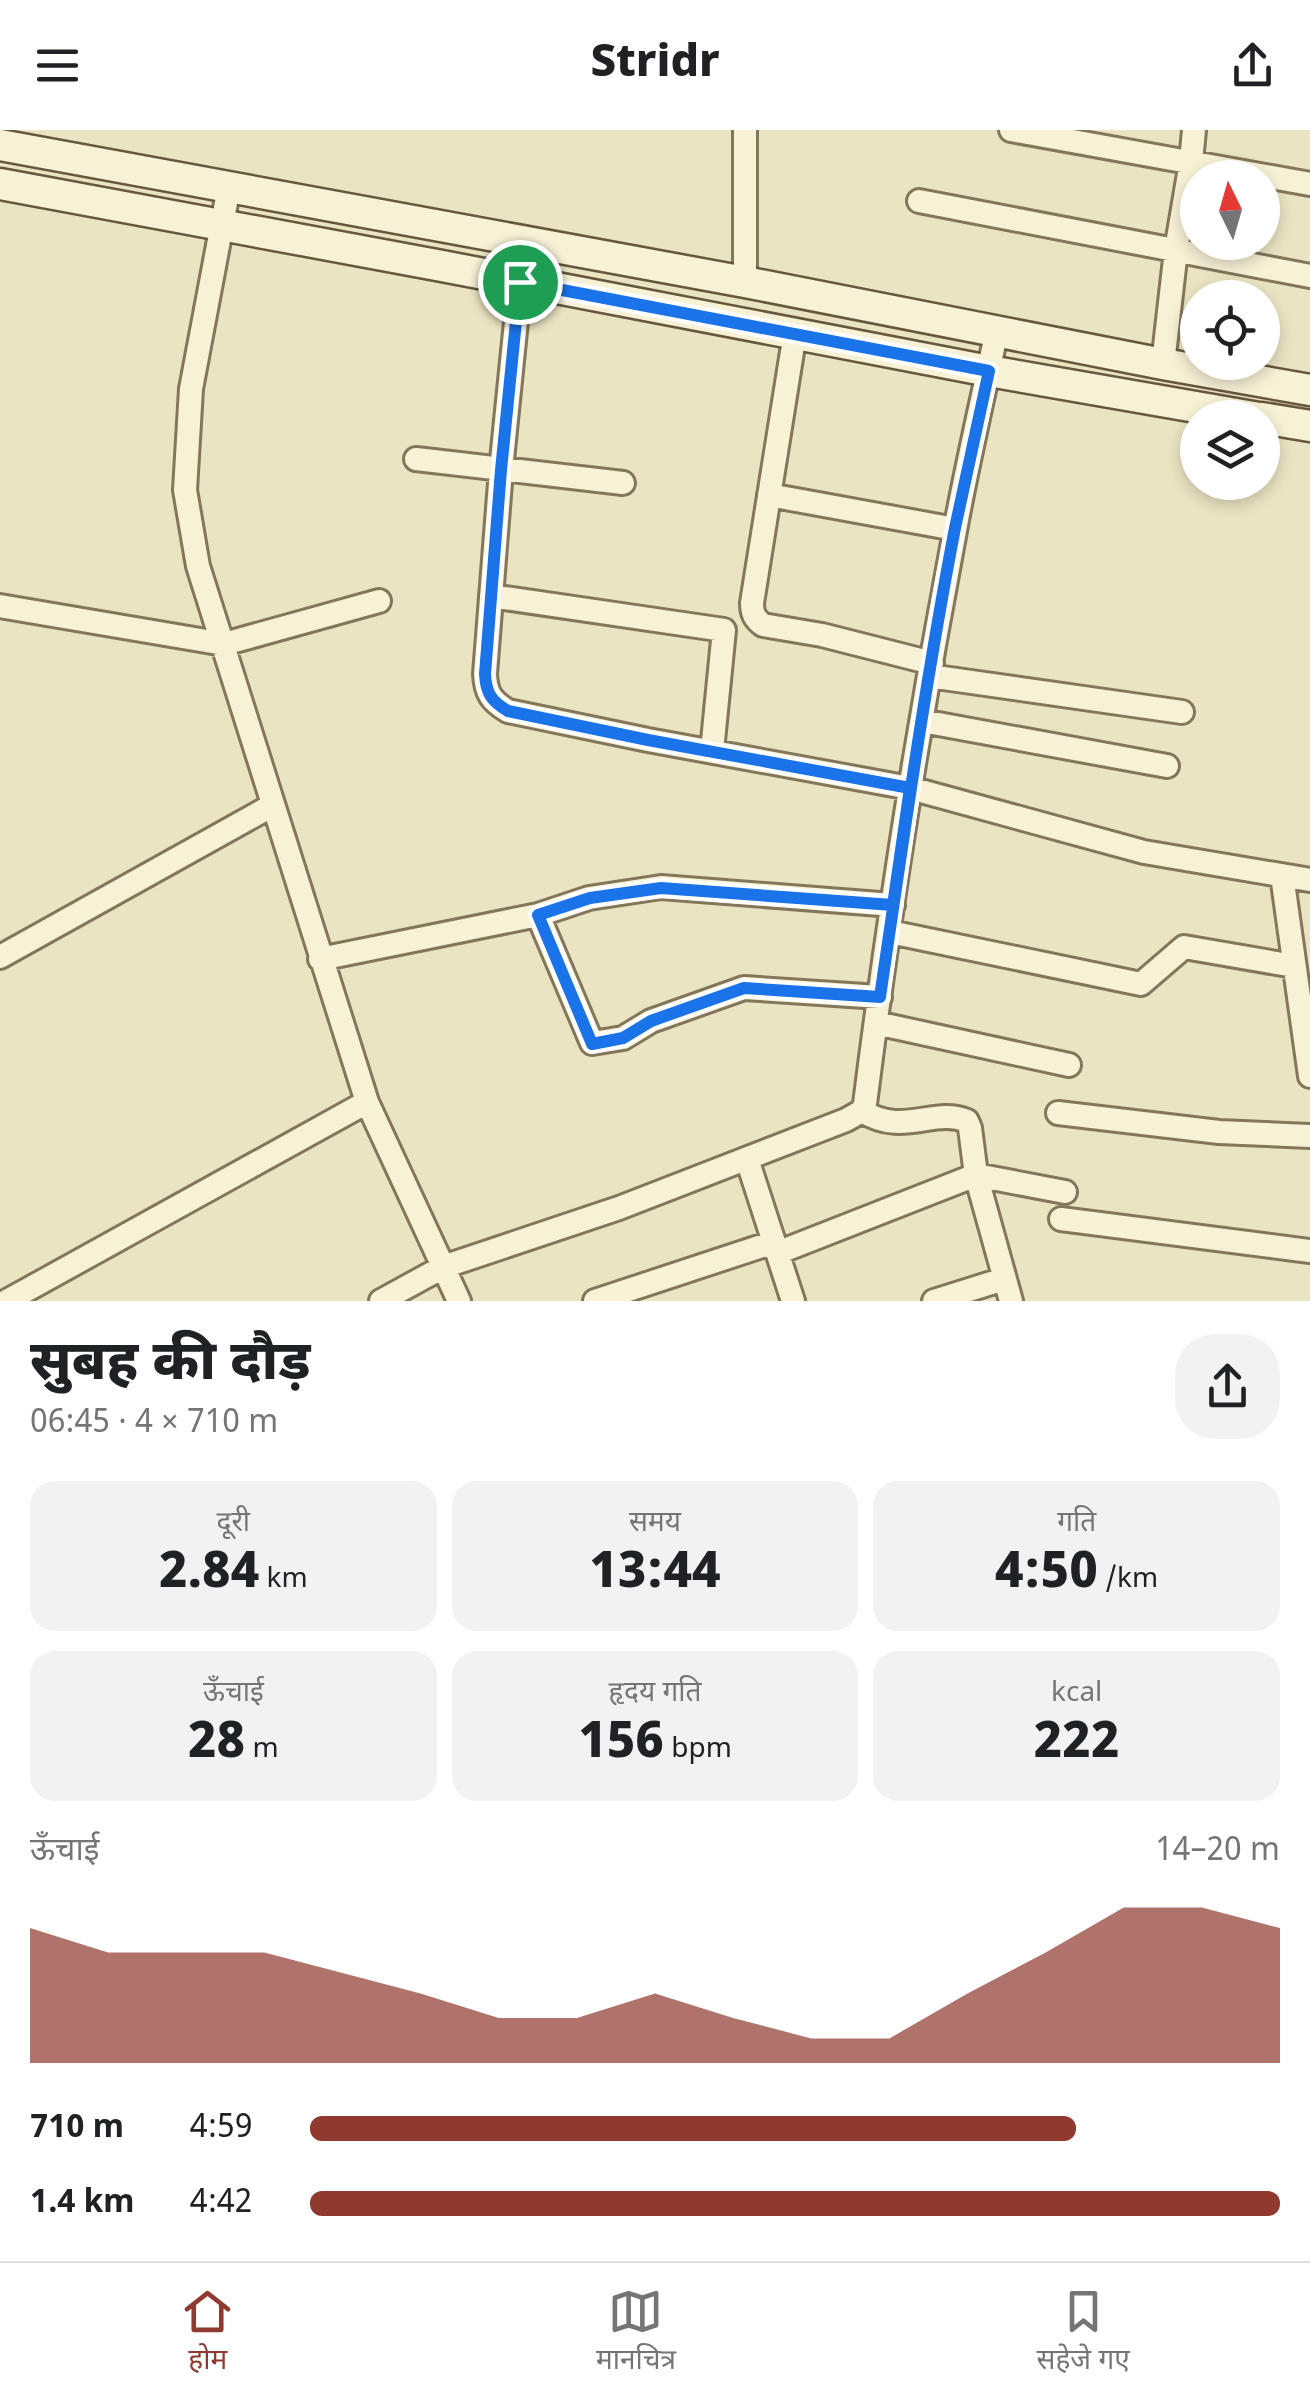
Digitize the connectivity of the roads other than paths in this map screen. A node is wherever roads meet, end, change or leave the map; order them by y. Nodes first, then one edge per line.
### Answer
1 (745, 130) edge
2 (1011, 130) edge
3 (1194, 130) edge
4 (0, 145) edge
5 (1180, 160) edge
6 (1191, 160) edge
7 (1280, 178) edge
8 (0, 184) edge
9 (1310, 184) edge
10 (229, 187) junction
11 (918, 202) dead end
12 (222, 226) junction
13 (1180, 227) edge
14 (1176, 250) junction
15 (1310, 276) edge
16 (520, 282) junction
17 (745, 282) junction
18 (998, 330) junction
19 (795, 333) junction
20 (1163, 364) junction
21 (989, 371) junction
22 (1310, 390) edge
23 (1180, 404) edge
24 (1280, 421) edge
25 (1310, 426) edge
26 (416, 459) dead end
27 (501, 470) junction
28 (623, 483) dead end
29 (769, 494) junction
30 (955, 528) junction
31 (491, 596) junction
32 (379, 601) dead end
33 (5, 610) edge
34 (224, 644) junction
35 (930, 670) junction
36 (1182, 712) dead end
37 (922, 721) junction
38 (712, 751) junction
39 (1168, 766) dead end
40 (910, 788) junction
41 (274, 805) junction
42 (1282, 875) junction
43 (1310, 880) edge
44 (893, 905) junction
45 (538, 915) junction
46 (890, 932) junction
47 (0, 957) edge
48 (320, 958) junction
49 (1294, 966) junction
50 (880, 997) junction
51 (876, 1022) junction
52 (1068, 1064) dead end
53 (1310, 1076) edge
54 (367, 1102) junction
55 (862, 1111) junction
56 (1058, 1112) dead end
57 (1310, 1136) edge
58 (747, 1159) junction
59 (976, 1174) junction
60 (1066, 1192) dead end
61 (1061, 1219) dead end
62 (776, 1247) junction
63 (1310, 1251) edge
64 (443, 1268) junction
65 (1007, 1290) edge
66 (20, 1298) edge
67 (381, 1301) edge
68 (459, 1301) edge
69 (595, 1301) edge
70 (793, 1301) edge
71 (934, 1301) edge

1 - 17 street
2 - 5 street
3 - 6 street
4 - 10 main road
7 - 9 street
8 - 12 main road
10 - 12 street
10 - 17 main road
11 - 14 street
12 - 16 main road
12 - 34 street
13 - 14 street
14 - 15 street
14 - 20 street
16 - 19 main road
16 - 27 street
17 - 18 main road
18 - 20 main road
18 - 21 street
19 - 21 main road
19 - 29 street
20 - 22 main road
21 - 23 main road
21 - 30 street
24 - 25 main road
26 - 27 street
27 - 28 street
27 - 31 street
29 - 30 street
29 - 35 street
30 - 35 street
31 - 38 street
31 - 38 street
32 - 34 street
33 - 34 street
34 - 41 street
35 - 36 street
35 - 37 street
37 - 39 street
37 - 40 street
38 - 40 street
40 - 42 street
40 - 44 street
41 - 47 street
41 - 48 street
42 - 43 street
42 - 49 street
44 - 45 street
44 - 46 street
45 - 48 street
45 - 50 street
46 - 49 street
46 - 50 street
48 - 54 street
49 - 53 street
50 - 51 street
51 - 52 street
51 - 55 street
54 - 64 street
54 - 66 street
55 - 58 street
55 - 59 street
56 - 57 street
58 - 62 street
58 - 64 street
59 - 60 street
59 - 62 street
59 - 65 street
61 - 63 street
62 - 69 street
62 - 70 street
64 - 67 street
64 - 68 street
65 - 71 street

